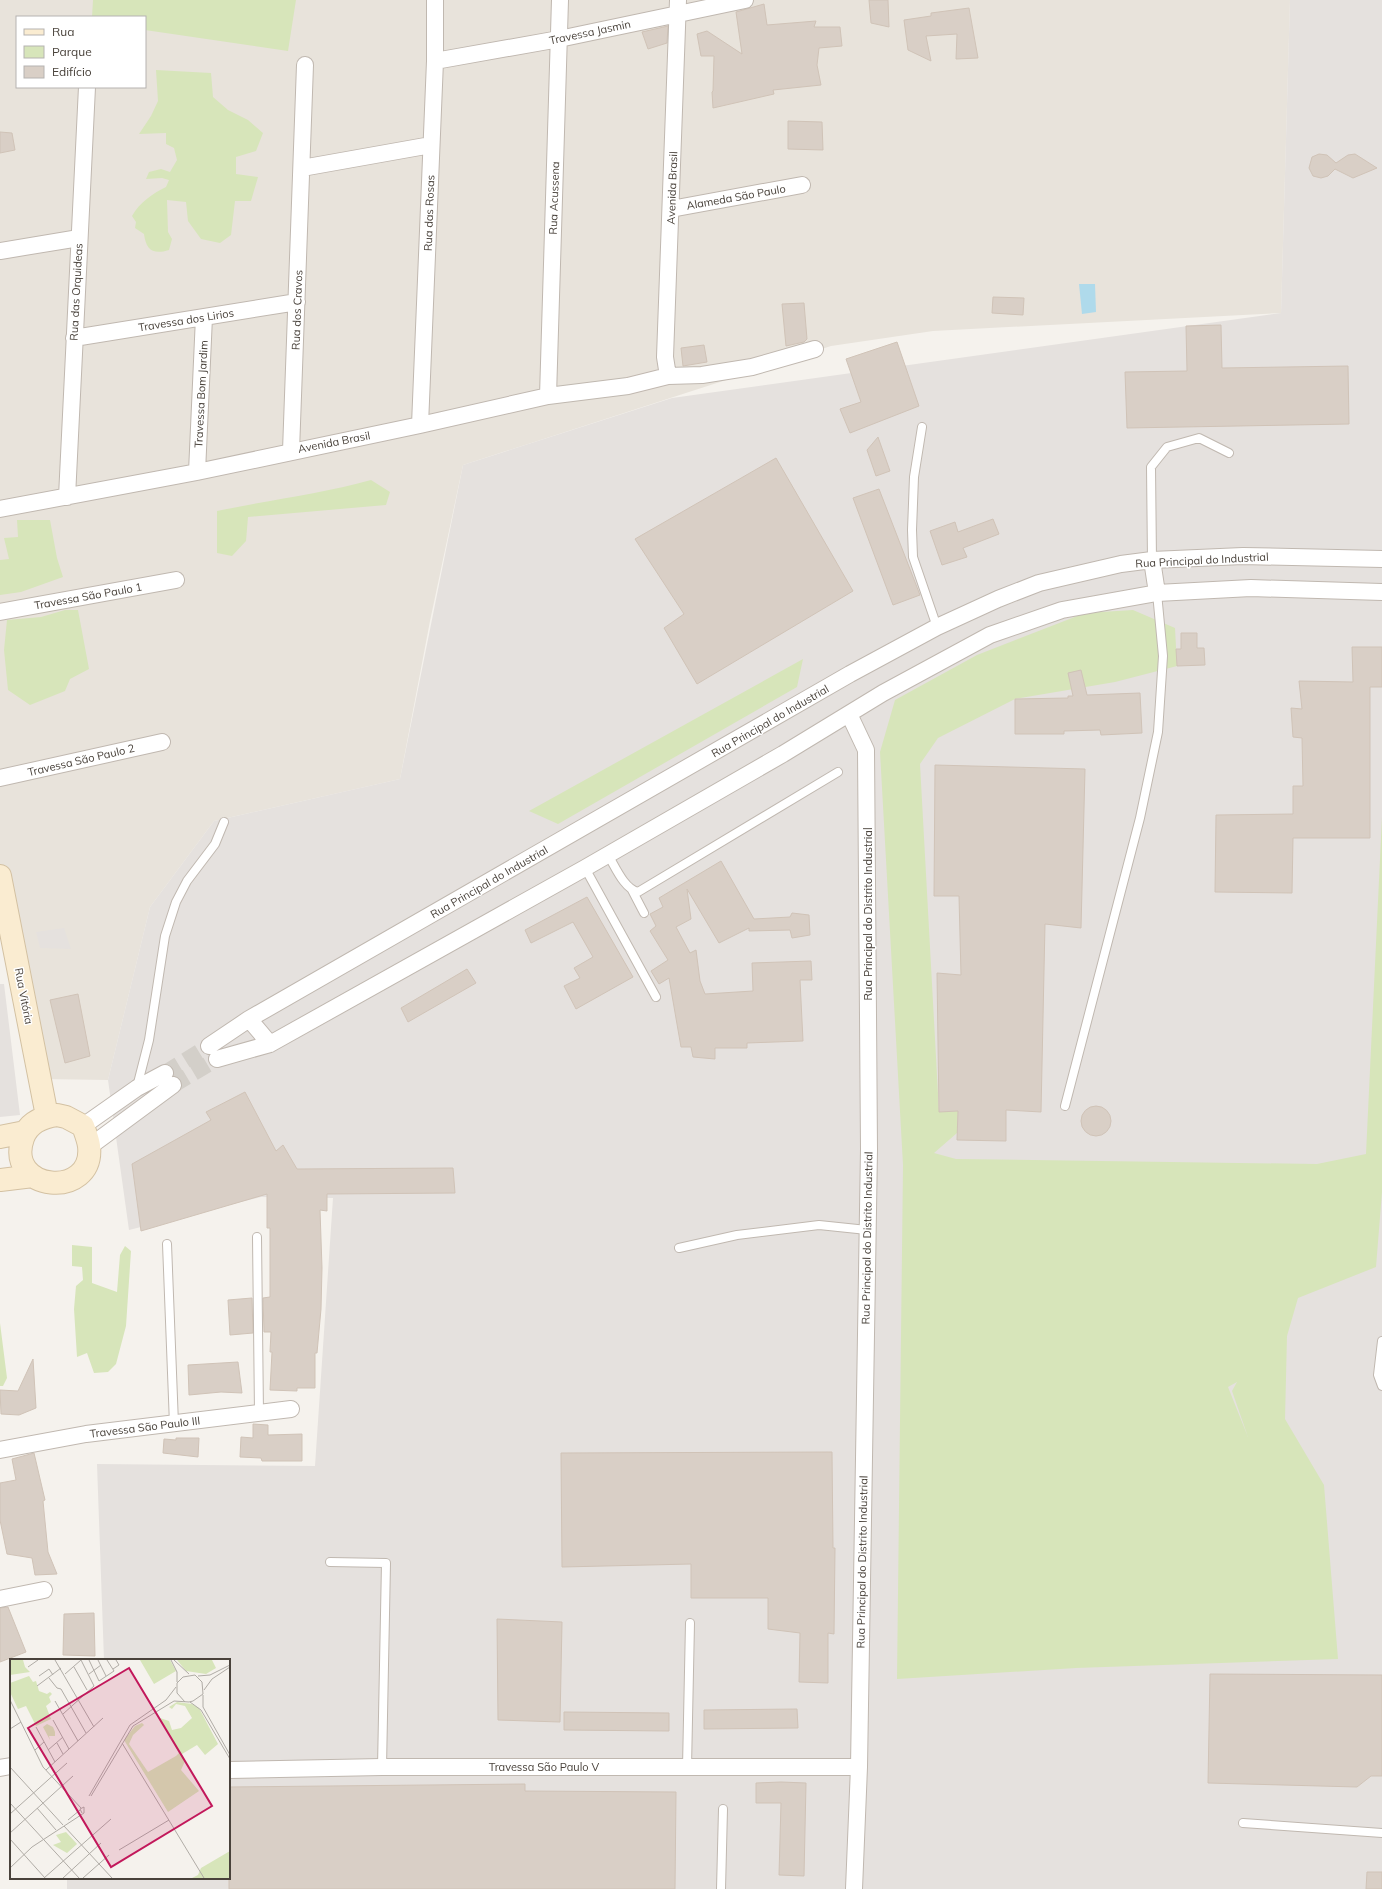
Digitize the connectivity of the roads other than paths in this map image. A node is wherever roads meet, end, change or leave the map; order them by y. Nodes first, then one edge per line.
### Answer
1 (435, 0) edge
2 (560, 0) edge
3 (745, 0) edge
4 (678, 7) edge
5 (559, 38) junction
6 (435, 61) junction
7 (305, 65) dead end
8 (86, 88) edge
9 (431, 145) junction
10 (302, 168) junction
11 (802, 185) dead end
12 (671, 209) junction
13 (79, 238) junction
14 (0, 251) edge
15 (297, 302) junction
16 (204, 317) junction
17 (74, 338) junction
18 (815, 349) dead end
19 (668, 376) junction
20 (548, 396) junction
21 (420, 425) junction
22 (922, 427) dead end
23 (291, 451) junction
24 (1229, 453) dead end
25 (197, 472) junction
26 (67, 497) junction
27 (0, 509) edge
28 (1382, 559) edge
29 (1152, 560) junction
30 (176, 580) dead end
31 (1382, 592) edge
32 (1157, 593) junction
33 (0, 612) edge
34 (937, 627) junction
35 (849, 714) junction
36 (162, 742) dead end
37 (838, 772) dead end
38 (0, 778) edge
39 (224, 822) dead end
40 (608, 855) junction
41 (585, 868) junction
42 (0, 876) edge
43 (632, 890) junction
44 (644, 913) dead end
45 (656, 997) dead end
46 (249, 1019) junction
47 (270, 1044) junction
48 (136, 1088) junction
49 (1064, 1106) dead end
50 (47, 1116) junction
51 (83, 1126) junction
52 (25, 1132) junction
53 (0, 1138) edge
54 (89, 1147) junction
55 (32, 1176) junction
56 (0, 1180) edge
57 (867, 1230) junction
58 (258, 1237) dead end
59 (166, 1244) dead end
60 (679, 1248) dead end
61 (1382, 1341) edge
62 (1382, 1386) edge
63 (291, 1409) dead end
64 (259, 1413) junction
65 (174, 1424) junction
66 (0, 1450) edge
67 (330, 1562) dead end
68 (44, 1590) dead end
69 (0, 1599) edge
70 (690, 1623) dead end
71 (10, 1766) edge
72 (382, 1767) junction
73 (686, 1767) junction
74 (859, 1767) junction
75 (0, 1768) edge
76 (230, 1770) edge
77 (722, 1809) dead end
78 (1243, 1823) dead end
79 (1382, 1833) edge
80 (721, 1889) edge
81 (854, 1889) edge

1 - 6 street, Rua das Rosas
2 - 5 street, Rua Acussena
3 - 4 street, Travessa Jasmin
4 - 5 street, Travessa Jasmin
4 - 12 street, Avenida Brasil
5 - 6 street, Travessa Jasmin
5 - 20 street, Rua Acussena
6 - 9 street, Rua das Rosas
7 - 10 street, Rua dos Cravos
8 - 13 street, Rua das Orquideas
9 - 10 street
9 - 21 street, Rua das Rosas
10 - 15 street, Rua dos Cravos
11 - 12 street, Alameda São Paulo
12 - 19 street, Avenida Brasil
13 - 14 street
13 - 17 street, Rua das Orquideas
15 - 16 street, Travessa dos Lirios
15 - 23 street, Rua dos Cravos
16 - 17 street, Travessa dos Lirios
16 - 25 street, Travessa Bom Jardim
17 - 26 street, Rua das Orquideas
18 - 19 street, Avenida Brasil
19 - 20 street, Avenida Brasil
20 - 21 street, Avenida Brasil
21 - 23 street, Avenida Brasil
22 - 34 lane
23 - 25 street, Avenida Brasil
24 - 29 lane
25 - 26 street, Avenida Brasil
26 - 27 street, Avenida Brasil
28 - 29 street, Rua Principal do Industrial
29 - 32 street
29 - 34 street, Rua Principal do Industrial
30 - 33 street, Travessa São Paulo 1
31 - 32 street, Rua Principal do Industrial
32 - 35 street, Rua Principal do Industrial
32 - 49 lane
34 - 46 street, Rua Principal do Industrial
35 - 40 street, Rua Principal do Industrial
35 - 57 street, Rua Principal do Distrito Industrial
36 - 38 street, Travessa São Paulo 2
37 - 43 lane
39 - 48 lane
40 - 41 street, Rua Principal do Industrial
40 - 43 lane
41 - 45 lane
41 - 47 street, Rua Principal do Industrial
42 - 50 main road, Rua Vitória
43 - 44 lane
46 - 47 street
46 - 47 street, Rua Principal do Industrial
48 - 51 street
48 - 54 street
50 - 51 main road
50 - 52 main road
51 - 54 main road
52 - 53 main road
52 - 55 main road
54 - 55 main road
55 - 56 main road
57 - 60 lane
57 - 74 street, Rua Principal do Distrito Industrial
58 - 64 lane
59 - 65 lane
61 - 62 lane
63 - 64 street, Travessa São Paulo III
64 - 65 street, Travessa São Paulo III
65 - 66 street, Travessa São Paulo III
67 - 72 lane
68 - 69 street
70 - 73 lane
71 - 75 street
72 - 73 street, Travessa São Paulo V
72 - 76 street, Travessa São Paulo V
73 - 74 street, Travessa São Paulo V
74 - 81 street, Rua Principal do Distrito Industrial
77 - 80 lane
78 - 79 lane

